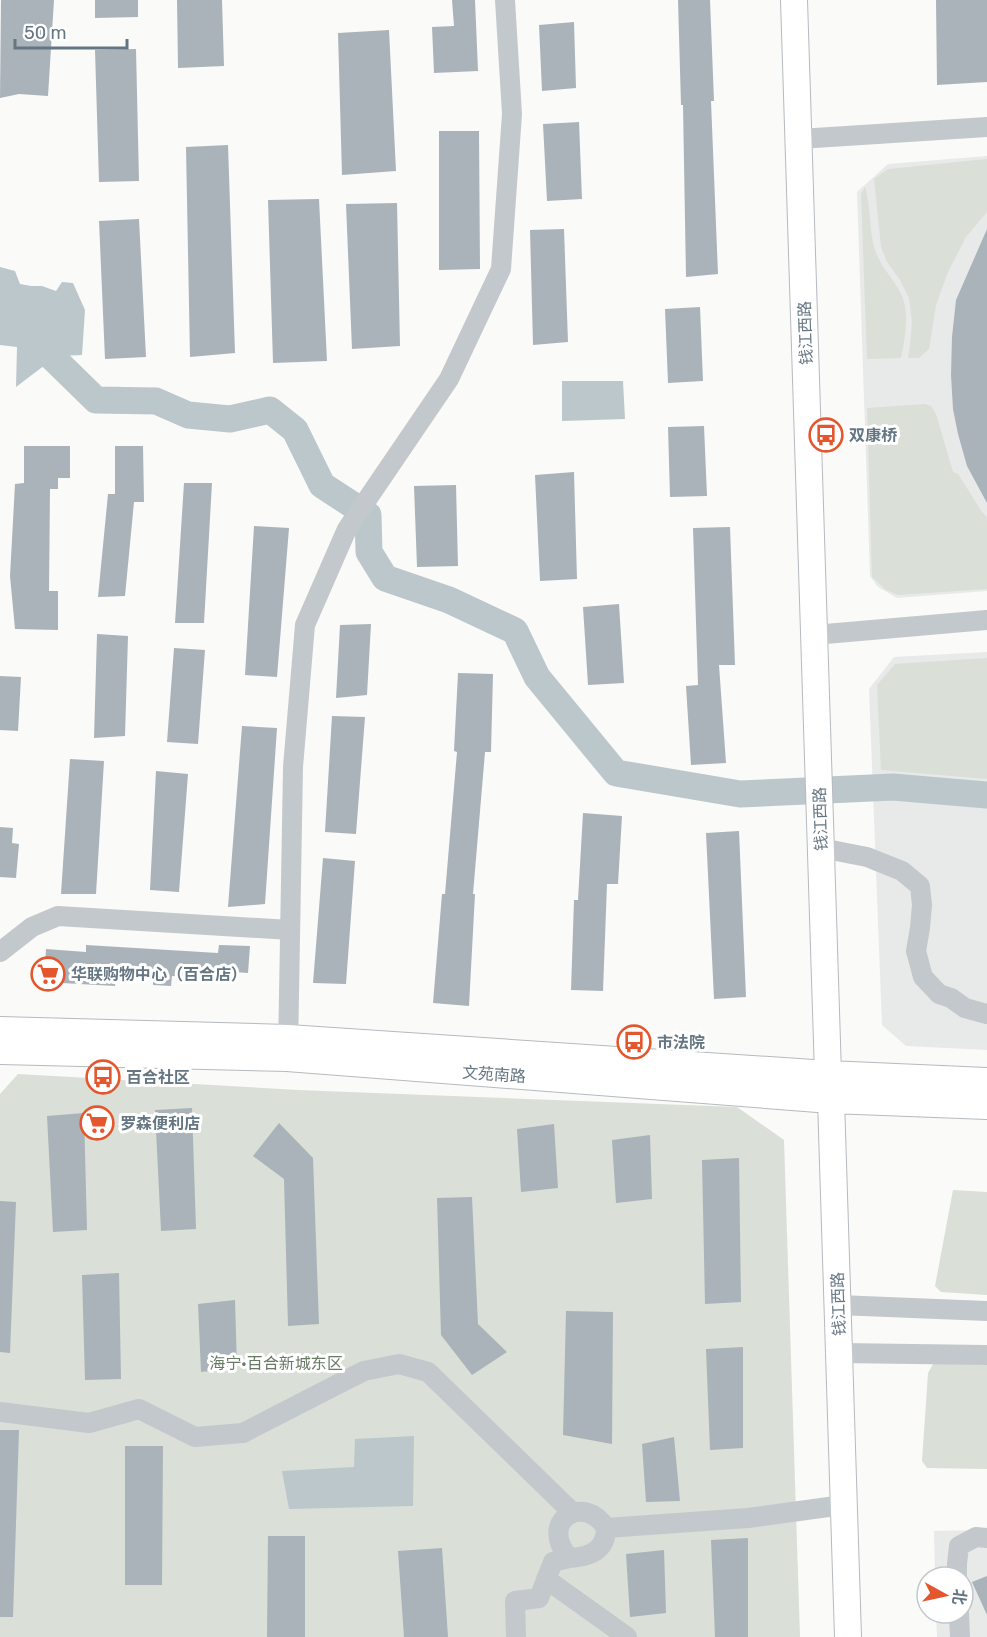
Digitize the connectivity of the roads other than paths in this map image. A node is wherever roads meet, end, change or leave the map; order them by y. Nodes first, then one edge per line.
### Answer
1 (505, 0) edge
2 (794, 0) edge
3 (987, 127) edge
4 (799, 139) junction
5 (987, 620) edge
6 (814, 635) junction
7 (821, 848) junction
8 (291, 930) junction
9 (0, 952) edge
10 (987, 1014) edge
11 (0, 1030) edge
12 (288, 1048) junction
13 (0, 1051) edge
14 (828, 1074) junction
15 (987, 1081) edge
16 (831, 1101) junction
17 (987, 1106) edge
18 (838, 1305) junction
19 (987, 1311) edge
20 (839, 1353) junction
21 (987, 1355) edge
22 (0, 1412) edge
23 (843, 1505) junction
24 (573, 1513) junction
25 (606, 1528) junction
26 (987, 1538) edge
27 (569, 1558) junction
28 (957, 1565) edge
29 (546, 1579) junction
30 (516, 1637) edge
31 (627, 1637) edge
32 (848, 1637) edge

1 - 8 street
2 - 4 main road, 钱江西路
3 - 4 street
4 - 6 main road, 钱江西路
5 - 6 street
6 - 7 main road, 钱江西路
7 - 10 street
7 - 14 main road, 钱江西路
8 - 9 street
8 - 12 street
11 - 12 main road, 文苑南路
12 - 13 main road, 文苑南路
12 - 14 main road, 文苑南路
12 - 16 main road, 文苑南路
14 - 15 main road, 文苑南路
14 - 16 main road, 钱江西路
16 - 17 main road, 文苑南路
16 - 18 main road, 钱江西路
18 - 19 street
18 - 20 main road, 钱江西路
20 - 21 street
20 - 23 main road, 钱江西路
22 - 24 street
23 - 25 street
23 - 32 main road, 钱江西路
24 - 25 street
24 - 27 street
25 - 27 street
26 - 28 street
27 - 29 street
29 - 30 street
29 - 31 street

